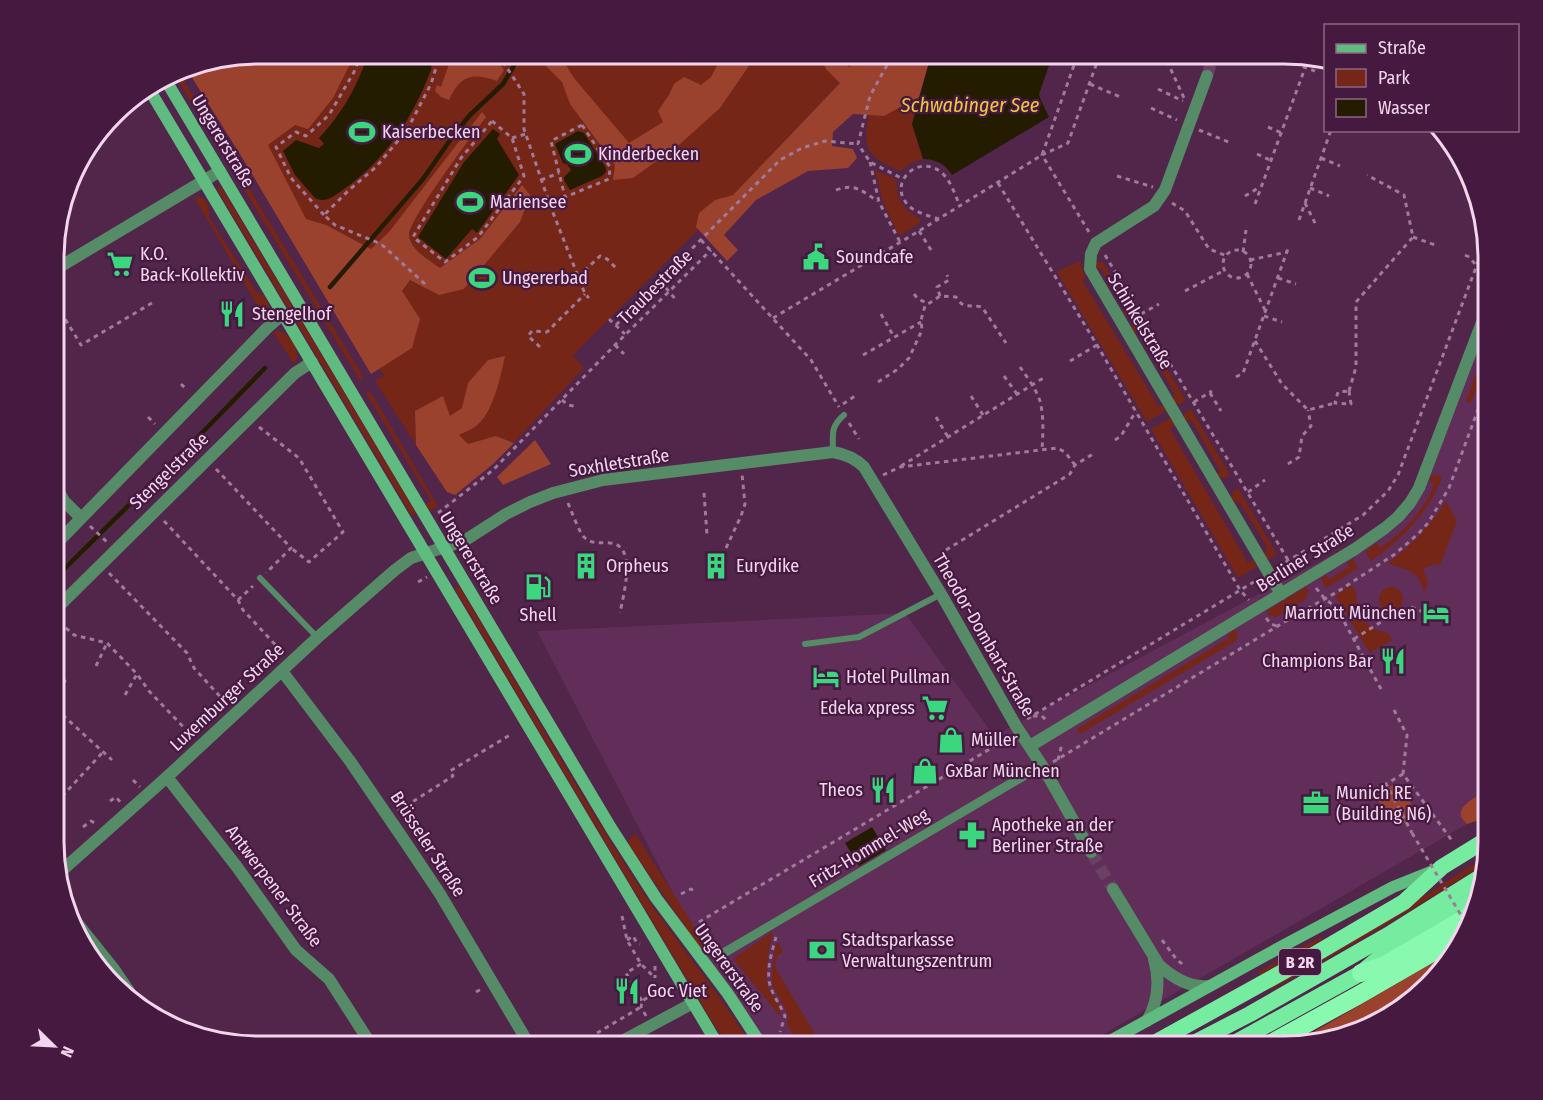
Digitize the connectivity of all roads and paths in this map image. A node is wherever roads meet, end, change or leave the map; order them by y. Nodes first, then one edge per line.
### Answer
1 (357, 65) edge
2 (437, 65) edge
3 (506, 65) edge
4 (887, 65) edge
5 (1074, 65) edge
6 (1096, 65) edge
7 (1168, 65) edge
8 (1297, 65) edge
9 (1305, 68) junction
10 (1315, 72) dead end
11 (1207, 76) tunnel mouth
12 (1089, 84) junction
13 (170, 87) edge
14 (1158, 89) dead end
15 (153, 96) edge
16 (1123, 98) dead end
17 (1151, 108) dead end
18 (1189, 126) junction
19 (1268, 127) dead end
20 (1282, 132) junction
21 (1330, 132) edge
22 (526, 134) junction
23 (512, 138) junction
24 (1231, 143) dead end
25 (858, 144) junction
26 (1257, 154) dead end
27 (1042, 155) junction
28 (1321, 158) junction
29 (1272, 160) junction
30 (870, 162) junction
31 (1340, 166) dead end
32 (220, 171) junction
33 (559, 173) junction
34 (1367, 175) dead end
35 (1117, 176) dead end
36 (903, 179) junction
37 (541, 180) junction
38 (203, 181) junction
39 (998, 183) junction
40 (1262, 186) junction
41 (1310, 188) junction
42 (836, 190) dead end
43 (1163, 194) junction
44 (1245, 196) dead end
45 (1329, 196) dead end
46 (879, 202) junction
47 (1305, 203) junction
48 (1255, 204) dead end
49 (960, 206) junction
50 (324, 215) junction
51 (939, 219) junction
52 (1299, 220) dead end
53 (1317, 227) dead end
54 (1246, 230) dead end
55 (919, 231) junction
56 (1413, 237) junction
57 (701, 240) junction
58 (900, 242) junction
59 (1096, 243) junction
60 (1289, 246) dead end
61 (1438, 246) dead end
62 (711, 250) junction
63 (1243, 252) junction
64 (1287, 252) junction
65 (933, 253) dead end
66 (1465, 255) dead end
67 (1227, 256) junction
68 (1250, 260) junction
69 (1478, 260) edge
70 (64, 264) edge
71 (1476, 265) junction
72 (618, 270) dead end
73 (1225, 270) junction
74 (1247, 274) junction
75 (947, 275) dead end
76 (578, 277) junction
77 (1278, 278) junction
78 (660, 281) junction
79 (425, 284) dead end
80 (1296, 284) dead end
81 (1185, 291) dead end
82 (669, 292) junction
83 (585, 294) junction
84 (914, 294) dead end
85 (940, 296) junction
86 (589, 298) dead end
87 (677, 302) dead end
88 (152, 303) dead end
89 (1160, 304) dead end
90 (926, 305) junction
91 (1266, 311) junction
92 (283, 314) junction
93 (881, 314) dead end
94 (1141, 314) junction
95 (1264, 316) junction
96 (64, 317) edge
97 (773, 318) junction
98 (609, 319) dead end
99 (921, 322) junction
100 (1282, 322) dead end
101 (616, 325) junction
102 (1478, 333) edge
103 (626, 335) junction
104 (894, 337) junction
105 (1255, 341) junction
106 (1006, 343) dead end
107 (615, 345) junction
108 (1097, 345) junction
109 (540, 347) dead end
110 (624, 354) dead end
111 (863, 355) dead end
112 (1070, 361) dead end
113 (312, 362) junction
114 (1020, 367) dead end
115 (1004, 376) dead end
116 (1044, 377) dead end
117 (1236, 377) dead end
118 (878, 382) dead end
119 (181, 384) dead end
120 (1032, 385) junction
121 (187, 390) dead end
122 (1349, 391) junction
123 (1017, 394) junction
124 (855, 396) dead end
125 (971, 396) dead end
126 (562, 400) junction
127 (849, 400) dead end
128 (1194, 402) junction
129 (1335, 402) junction
130 (574, 406) dead end
131 (1308, 410) junction
132 (1136, 411) junction
133 (1221, 411) dead end
134 (844, 415) junction
135 (984, 415) junction
136 (148, 417) dead end
137 (936, 417) dead end
138 (248, 419) junction
139 (155, 424) dead end
140 (948, 437) junction
141 (859, 439) dead end
142 (1114, 440) dead end
143 (1042, 450) junction
144 (833, 452) junction
145 (1093, 454) dead end
146 (207, 459) junction
147 (741, 463) junction
148 (1288, 464) dead end
149 (1075, 465) junction
150 (900, 467) junction
151 (881, 476) dead end
152 (1265, 480) dead end
153 (1248, 492) junction
154 (704, 493) dead end
155 (64, 501) edge
156 (444, 509) dead end
157 (154, 511) junction
158 (573, 514) dead end
159 (81, 518) junction
160 (92, 527) dead end
161 (64, 535) edge
162 (707, 535) dead end
163 (107, 542) dead end
164 (444, 547) junction
165 (291, 548) junction
166 (726, 548) dead end
167 (946, 550) dead end
168 (425, 553) junction
169 (1297, 555) junction
170 (1288, 561) junction
171 (101, 564) junction
172 (1269, 573) junction
173 (260, 578) junction
174 (1308, 578) junction
175 (1240, 590) junction
176 (941, 594) junction
177 (1281, 594) junction
178 (65, 600) edge
179 (238, 600) junction
180 (1411, 607) dead end
181 (1424, 612) dead end
182 (620, 613) dead end
183 (1384, 620) dead end
184 (65, 626) edge
185 (1278, 626) dead end
186 (317, 638) junction
187 (1354, 639) junction
188 (107, 643) junction
189 (805, 644) dead end
190 (96, 666) dead end
191 (287, 667) junction
192 (137, 674) junction
193 (1381, 689) dead end
194 (124, 695) dead end
195 (1394, 710) dead end
196 (236, 713) junction
197 (65, 717) edge
198 (1018, 728) junction
199 (510, 735) dead end
200 (201, 746) junction
201 (1030, 746) junction
202 (103, 752) junction
203 (1058, 759) dead end
204 (112, 760) dead end
205 (1032, 771) dead end
206 (1403, 774) junction
207 (167, 777) junction
208 (65, 793) edge
209 (389, 817) junction
210 (1453, 842) dead end
211 (1478, 845) edge
212 (1091, 852) tunnel mouth
213 (66, 866) edge
214 (1442, 867) junction
215 (1475, 881) edge
216 (1113, 889) tunnel mouth
217 (693, 893) dead end
218 (681, 894) dead end
219 (1469, 902) edge
220 (622, 916) dead end
221 (1462, 919) edge
222 (1461, 921) edge
223 (699, 922) dead end
224 (778, 928) dead end
225 (1159, 937) dead end
226 (627, 940) junction
227 (1449, 943) edge
228 (638, 945) dead end
229 (99, 950) edge
230 (722, 954) dead end
231 (1154, 958) junction
232 (642, 964) junction
233 (1185, 966) dead end
234 (1361, 973) junction
235 (118, 976) edge
236 (655, 978) dead end
237 (1209, 986) junction
238 (661, 989) dead end
239 (642, 1001) junction
240 (693, 1003) junction
241 (641, 1007) junction
242 (1147, 1021) junction
243 (652, 1025) junction
244 (780, 1032) dead end
245 (597, 1033) dead end
246 (365, 1035) edge
247 (524, 1035) edge
248 (633, 1035) edge
249 (712, 1035) edge
250 (755, 1035) edge
251 (1120, 1036) edge
252 (1167, 1036) edge
253 (1208, 1036) edge
254 (1247, 1036) edge
255 (1284, 1036) edge

1 - 50 path
2 - 50 path
3 - 22 path
4 - 25 path
5 - 27 path
6 - 12 path
7 - 14 path
8 - 9 path
9 - 10 path
9 - 20 path
11 - 18 street
12 - 16 path
12 - 27 path
13 - 32 main road, Ungererstraße
15 - 38 main road, Ungererstraße
17 - 18 path
18 - 24 path
18 - 43 street
19 - 20 path
20 - 29 path
21 - 28 path
22 - 23 path
22 - 37 path
23 - 23 path
25 - 30 path
25 - 57 path
26 - 29 path
27 - 39 path
27 - 59 path
28 - 31 path
28 - 41 path
29 - 40 path
30 - 36 path
30 - 46 path
32 - 38 street
32 - 164 main road, Ungererstraße
33 - 33 path
33 - 37 path
34 - 56 path
35 - 43 path
36 - 49 path
36 - 51 path
37 - 76 path
38 - 70 street
38 - 92 main road, Ungererstraße
39 - 49 path
39 - 108 path
40 - 44 path
40 - 48 path
41 - 45 path
41 - 47 path
42 - 46 path
43 - 59 street
43 - 67 path
46 - 58 path
47 - 52 path
47 - 53 path
49 - 51 path
50 - 79 path
51 - 55 path
54 - 63 path
55 - 58 path
55 - 65 path
56 - 61 path
56 - 122 path
57 - 62 path
57 - 78 path
58 - 97 path
59 - 94 path
59 - 172 street, Schinkelstraße
60 - 64 path
62 - 82 path, Traubestraße
62 - 97 path, Traubestraße
63 - 67 path
63 - 68 path
64 - 68 path
64 - 77 path
66 - 71 path
67 - 73 path
68 - 74 path
69 - 71 path
71 - 169 path
72 - 76 path
73 - 74 path
73 - 81 path
74 - 91 path
75 - 85 path
76 - 83 path
77 - 80 path
77 - 91 path
78 - 82 path
78 - 101 path
82 - 87 path
82 - 103 path, Traubestraße
83 - 86 path
83 - 109 path
84 - 90 path
85 - 90 path
85 - 106 path
88 - 96 path
89 - 94 path
90 - 99 path
91 - 95 path
92 - 113 main road, Ungererstraße
92 - 159 street, Stengelstraße
93 - 104 path
94 - 128 path
95 - 100 path
95 - 105 path
97 - 134 path, Traubestraße
98 - 101 path
99 - 104 path
99 - 118 path
101 - 103 path
102 - 174 street, Berliner Straße
103 - 107 path, Traubestraße
104 - 111 path
105 - 117 path
105 - 131 path
107 - 110 path
107 - 126 path, Traubestraße
108 - 112 path
108 - 132 path
113 - 138 street, Stengelstraße
113 - 168 main road, Ungererstraße
114 - 120 path
115 - 123 path
116 - 120 path
119 - 121 path
120 - 123 path
120 - 143 path
122 - 129 path
122 - 129 path
123 - 135 path
124 - 127 path
125 - 135 path
126 - 130 path
126 - 156 path, Traubestraße
128 - 133 path
128 - 153 path
129 - 131 path
131 - 148 path
132 - 142 path
132 - 175 path
134 - 141 path, Traubestraße
134 - 144 lane
135 - 140 path
136 - 139 path
137 - 140 path
138 - 146 street, Stengelstraße
138 - 165 path
140 - 150 path
143 - 149 path
143 - 150 path
144 - 147 street, Soxhletstraße
144 - 176 street, Theodor-Dombart-Straße
145 - 149 path
146 - 157 street, Stengelstraße
146 - 165 path
147 - 164 street, Soxhletstraße
147 - 166 path
149 - 167 path
150 - 151 path
152 - 153 path
153 - 170 path
154 - 162 path
155 - 159 street
157 - 171 street, Stengelstraße
157 - 179 path
158 - 182 path
159 - 161 street, Stengelstraße
160 - 163 path
164 - 168 street, Soxhletstraße
164 - 250 main road, Ungererstraße
165 - 173 path
168 - 186 street, Luxemburger Straße
168 - 240 main road, Ungererstraße
169 - 170 path
169 - 174 path
170 - 172 path
171 - 178 street, Stengelstraße
171 - 196 path
172 - 175 path
172 - 177 street, Schinkelstraße
173 - 179 path
173 - 186 lane
174 - 177 street, Berliner Straße
174 - 187 path
175 - 198 path
176 - 189 lane
176 - 198 street, Theodor-Dombart-Straße
177 - 201 street, Berliner Straße
179 - 191 path
180 - 181 path
183 - 187 path
184 - 188 path
185 - 203 path
186 - 191 street, Luxemburger Straße
187 - 193 path
188 - 190 path
188 - 192 path
191 - 196 street, Luxemburger Straße
191 - 209 street, Brüsseler Straße
192 - 194 path
192 - 200 path
195 - 206 path
196 - 200 street, Luxemburger Straße
197 - 202 path
198 - 201 street, Theodor-Dombart-Straße
198 - 223 path
199 - 209 path
200 - 207 street, Luxemburger Straße
201 - 212 street, Theodor-Dombart-Straße
202 - 204 path
202 - 208 path
205 - 230 street, Fritz-Hommel-Weg
206 - 210 path
206 - 221 path, bridge
207 - 213 street, Luxemburger Straße
207 - 246 street, Antwerpener Straße
209 - 247 street, Brüsseler Straße
211 - 214 highway, B 2R
214 - 237 main road
214 - 252 highway, B 2R
215 - 253 highway, B 2R
216 - 231 street
217 - 218 path
219 - 234 highway
220 - 226 path
222 - 234 highway
224 - 244 path
225 - 233 path
226 - 228 path
226 - 232 path
227 - 255 highway
229 - 235 street
231 - 237 street
231 - 242 street
232 - 236 path
232 - 239 path
234 - 254 highway
237 - 242 main road
238 - 239 path
239 - 241 path
240 - 243 street
240 - 249 main road, Ungererstraße
241 - 243 path
241 - 245 path
242 - 251 main road
243 - 248 street

